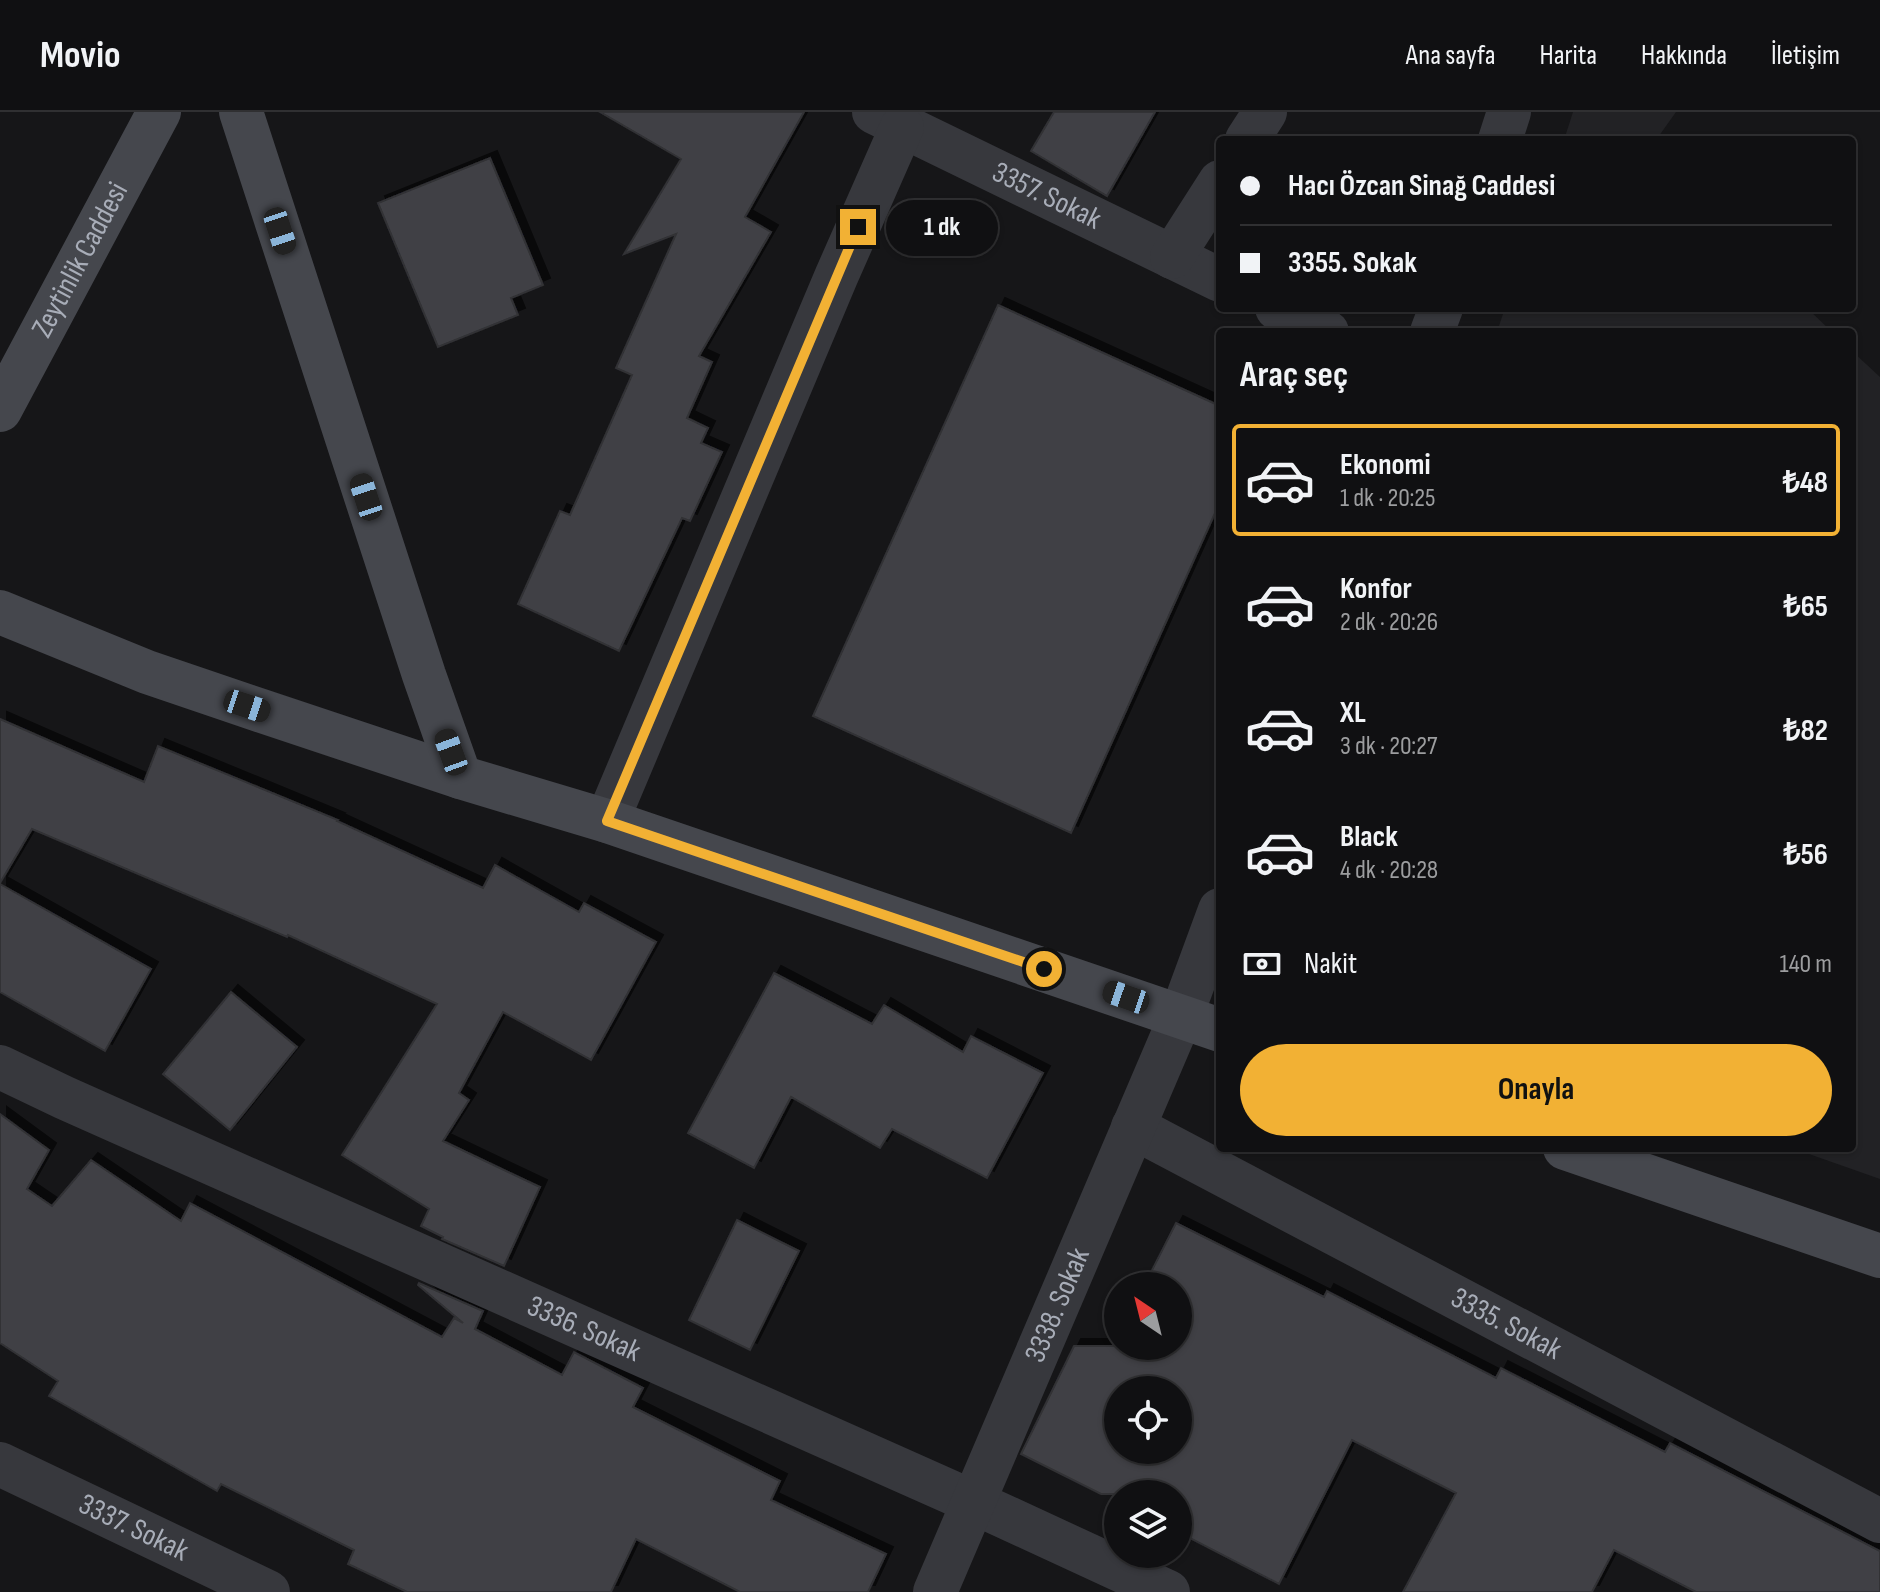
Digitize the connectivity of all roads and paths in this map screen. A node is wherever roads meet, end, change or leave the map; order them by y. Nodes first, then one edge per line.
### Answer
1 (159, 112) edge
2 (241, 112) edge
3 (1265, 112) edge
4 (1509, 112) edge
5 (888, 120) edge
6 (1250, 136) edge
7 (1501, 136) edge
8 (1216, 188) edge
9 (1172, 257) junction
10 (1216, 278) edge
11 (1285, 312) edge
12 (1319, 328) edge
13 (0, 410) edge
14 (0, 612) edge
15 (460, 777) junction
16 (607, 821) junction
17 (1216, 933) edge
18 (1200, 1023) edge
19 (0, 1067) edge
20 (1133, 1127) junction
21 (1577, 1152) edge
22 (1880, 1256) edge
23 (0, 1464) edge
24 (973, 1502) junction
25 (1880, 1521) edge
26 (268, 1592) edge
27 (935, 1592) edge
28 (1168, 1592) edge

1 - 13 street, Zeytinlik Caddesi
2 - 15 street
3 - 6 street
4 - 7 street
5 - 9 street, 3357. Sokak
5 - 16 street
8 - 9 street
9 - 10 street, 3357. Sokak
11 - 12 street
14 - 15 street
15 - 16 street
16 - 18 street
17 - 18 street, 3338. Sokak
18 - 20 street, 3338. Sokak
19 - 24 street, 3336. Sokak
20 - 24 street, 3338. Sokak
20 - 25 street, 3335. Sokak
21 - 22 street
23 - 26 street, 3337. Sokak
24 - 27 street, 3338. Sokak
24 - 28 street, 3336. Sokak

